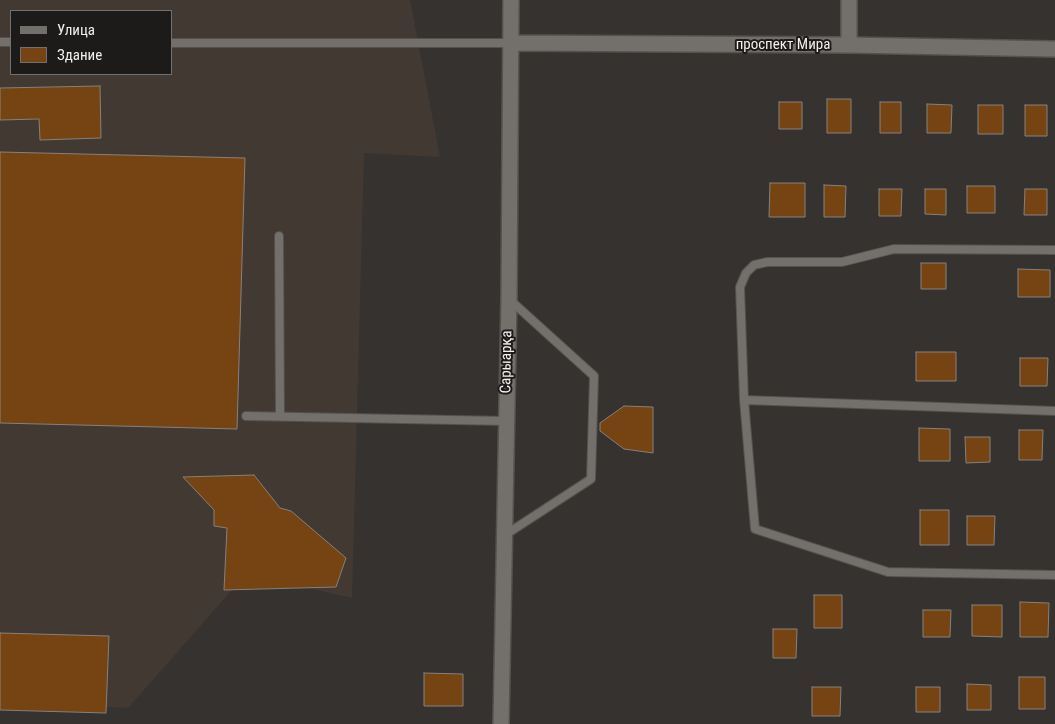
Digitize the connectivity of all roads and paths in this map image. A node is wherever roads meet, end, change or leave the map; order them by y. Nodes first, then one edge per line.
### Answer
1 (510, 0) edge
2 (849, 0) edge
3 (172, 43) edge
4 (510, 43) junction
5 (849, 45) junction
6 (1055, 49) edge
7 (279, 236) dead end
8 (1055, 250) edge
9 (508, 298) junction
10 (744, 400) junction
11 (1055, 411) edge
12 (246, 416) dead end
13 (280, 416) junction
14 (506, 421) junction
15 (503, 536) junction
16 (1055, 575) edge
17 (501, 724) edge

1 - 4 main road, Сарыарқа
2 - 5 main road
3 - 4 lane
4 - 5 main road, проспект Мира
4 - 9 main road, Сарыарқа
5 - 6 main road, проспект Мира
7 - 13 lane
8 - 10 lane
9 - 14 main road, Сарыарқа
9 - 15 lane
10 - 11 lane
10 - 16 lane
12 - 13 lane
13 - 14 lane
14 - 15 main road, Сарыарқа
15 - 17 main road, Сарыарқа

